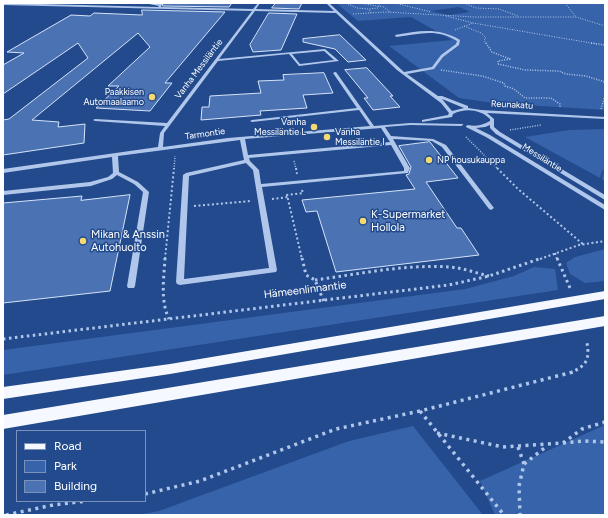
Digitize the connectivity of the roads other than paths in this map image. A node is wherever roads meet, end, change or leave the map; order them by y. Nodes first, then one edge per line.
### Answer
1 (76, 3) edge
2 (119, 3) edge
3 (145, 3) edge
4 (259, 3) edge
5 (327, 3) edge
6 (3, 4) edge
7 (12, 4) edge
8 (70, 6) junction
9 (110, 7) junction
10 (3, 8) edge
11 (158, 8) junction
12 (253, 11) junction
13 (336, 12) junction
14 (396, 36) dead end
15 (290, 54) junction
16 (216, 60) junction
17 (335, 73) dead end
18 (404, 73) junction
19 (429, 92) junction
20 (360, 109) junction
21 (473, 109) junction
22 (480, 111) junction
23 (450, 114) junction
24 (544, 114) junction
25 (605, 118) edge
26 (95, 120) dead end
27 (252, 121) dead end
28 (492, 121) junction
29 (410, 124) junction
30 (168, 125) junction
31 (461, 125) junction
32 (382, 126) junction
33 (468, 126) junction
34 (373, 127) junction
35 (389, 137) junction
36 (242, 138) junction
37 (393, 143) junction
38 (160, 149) junction
39 (115, 155) junction
40 (247, 159) junction
41 (3, 171) edge
42 (116, 173) junction
43 (259, 186) junction
44 (3, 193) edge
45 (605, 198) edge
46 (491, 208) dead end
47 (605, 208) edge
48 (131, 286) dead end
49 (605, 295) edge
50 (605, 321) edge
51 (3, 393) edge
52 (3, 422) edge

1 - 8 street
2 - 9 street
3 - 11 street
4 - 12 street, Vanha Messiläntie
5 - 13 street
6 - 7 street
7 - 8 street
7 - 10 street
8 - 9 street
9 - 11 street
11 - 12 street
12 - 13 street
12 - 16 street, Vanha Messiläntie
13 - 18 street
14 - 18 street
15 - 15 street
15 - 16 street
16 - 30 street, Vanha Messiläntie
17 - 20 street
18 - 19 street
19 - 21 street
19 - 23 street
20 - 27 street
20 - 34 street
21 - 22 street
21 - 23 street, Tarmontie
22 - 24 street, Reunakatu
22 - 28 street
23 - 29 street, Tarmontie
23 - 31 street
24 - 25 street, Reunakatu
24 - 28 street, Reunakatu
26 - 30 street
28 - 33 street, Reunakatu
28 - 45 street, Messiläntie
29 - 31 street, Tarmontie
29 - 32 street, Tarmontie
30 - 38 street, Vanha Messiläntie
31 - 33 street, Tarmontie
32 - 34 street, Tarmontie
32 - 35 street
33 - 47 street, Messiläntie
34 - 36 street, Tarmontie
35 - 37 street
35 - 46 street
36 - 38 street, Tarmontie
36 - 40 street
37 - 40 street
37 - 43 street
38 - 39 street, Tarmontie
39 - 41 street, Tarmontie
39 - 42 street
40 - 43 street
40 - 43 street
42 - 44 street
42 - 48 street
49 - 51 main road
50 - 52 main road

